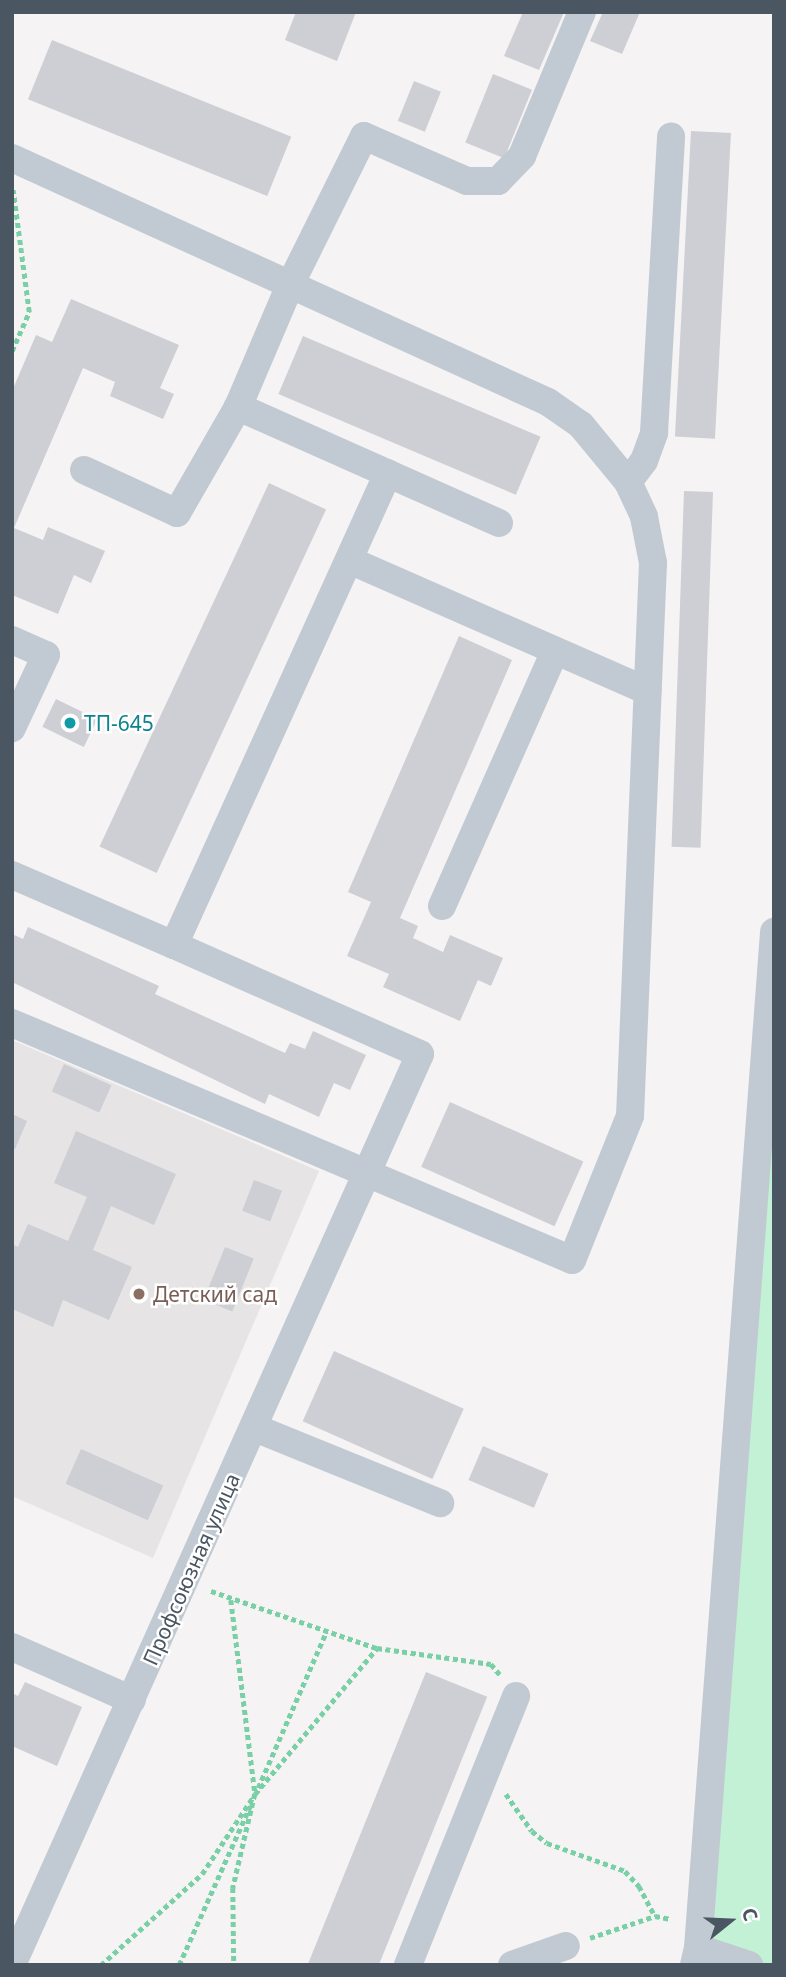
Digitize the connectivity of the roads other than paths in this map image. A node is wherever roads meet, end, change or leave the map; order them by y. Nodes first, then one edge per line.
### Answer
1 (582, 12) edge
2 (671, 136) dead end
3 (12, 158) edge
4 (291, 283) junction
5 (238, 407) junction
6 (84, 470) dead end
7 (388, 473) junction
8 (628, 482) junction
9 (499, 523) dead end
10 (349, 560) junction
11 (12, 640) edge
12 (555, 651) junction
13 (648, 691) junction
14 (12, 728) edge
15 (12, 875) edge
16 (442, 905) dead end
17 (774, 932) edge
18 (174, 946) junction
19 (12, 1023) edge
20 (366, 1172) junction
21 (255, 1427) junction
22 (440, 1503) dead end
23 (12, 1647) edge
24 (516, 1696) road end
25 (132, 1700) junction
26 (566, 1946) road end
27 (696, 1956) edge
28 (12, 1965) edge
29 (408, 1965) edge
30 (512, 1965) edge
31 (749, 1965) edge

1 - 4 street
2 - 8 street
3 - 4 street
4 - 5 street
4 - 8 street
5 - 6 street
5 - 7 street
7 - 9 street
7 - 10 street
8 - 13 street
10 - 12 street
10 - 18 street
11 - 14 street
12 - 13 street
12 - 16 street
13 - 20 street
15 - 18 street
17 - 27 street
18 - 20 street, Профсоюзная улица
19 - 20 street
20 - 21 street, Профсоюзная улица
21 - 22 street
21 - 25 street, Профсоюзная улица
23 - 25 street
24 - 29 street
25 - 28 street, Профсоюзная улица
26 - 30 street
27 - 31 street

